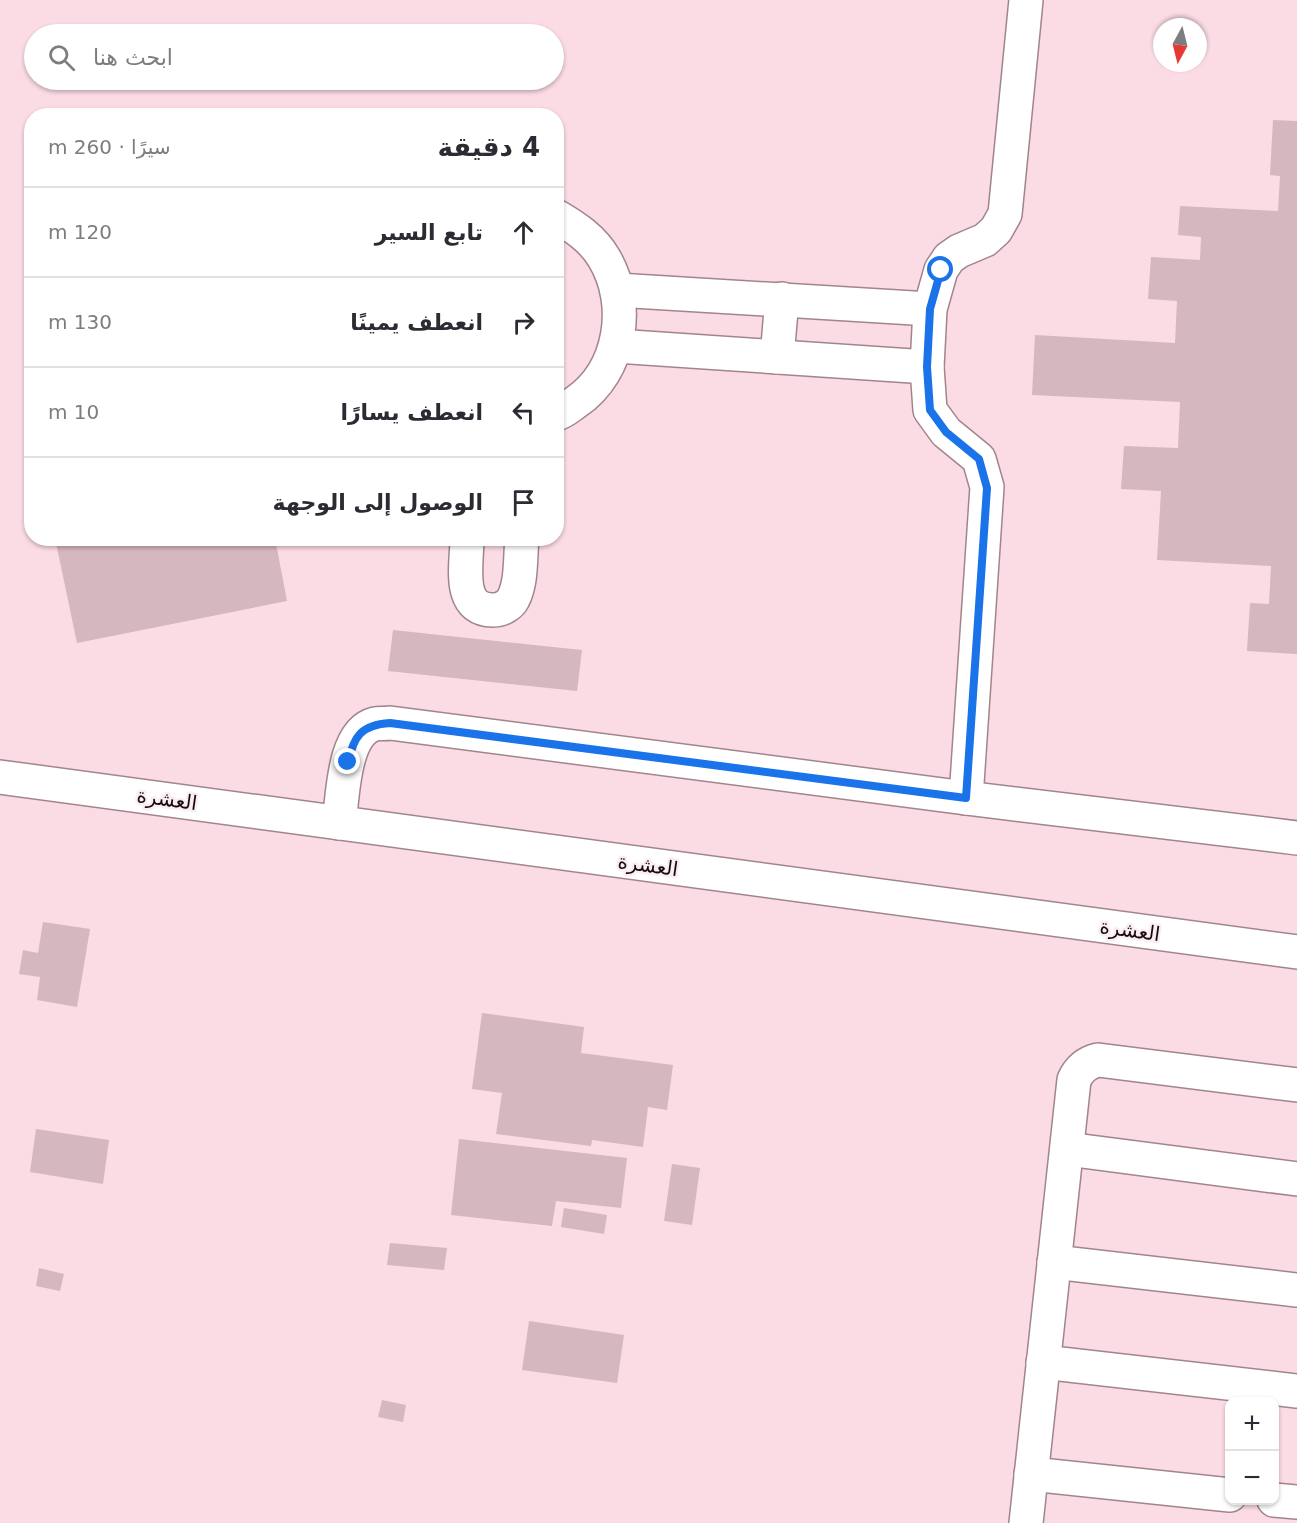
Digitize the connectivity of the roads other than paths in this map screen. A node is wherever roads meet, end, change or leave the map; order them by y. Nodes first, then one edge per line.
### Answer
1 (1026, 0) edge
2 (564, 221) edge
3 (617, 290) junction
4 (782, 300) junction
5 (930, 309) junction
6 (616, 346) junction
7 (777, 357) junction
8 (927, 367) junction
9 (564, 409) edge
10 (467, 546) edge
11 (521, 546) edge
12 (0, 777) edge
13 (966, 798) junction
14 (339, 823) junction
15 (1297, 838) edge
16 (1297, 952) edge
17 (1297, 1085) edge
18 (1067, 1149) junction
19 (1297, 1179) edge
20 (1054, 1262) junction
21 (1297, 1290) edge
22 (1043, 1362) junction
23 (1297, 1391) edge
24 (1031, 1474) junction
25 (1225, 1494) edge
26 (1279, 1500) edge
27 (1297, 1502) edge
28 (1026, 1523) edge

1 - 5 street
2 - 3 street
3 - 4 street
3 - 6 street
4 - 5 street
4 - 7 street
5 - 8 street
6 - 7 street
6 - 9 street
7 - 8 street
8 - 13 street
10 - 11 street
12 - 14 street, العشرة
13 - 14 street
13 - 15 street
14 - 16 street, العشرة
17 - 18 street
18 - 19 street
18 - 20 street
20 - 21 street
20 - 22 street
22 - 23 street
22 - 24 street
24 - 25 street
24 - 28 street
26 - 27 street

